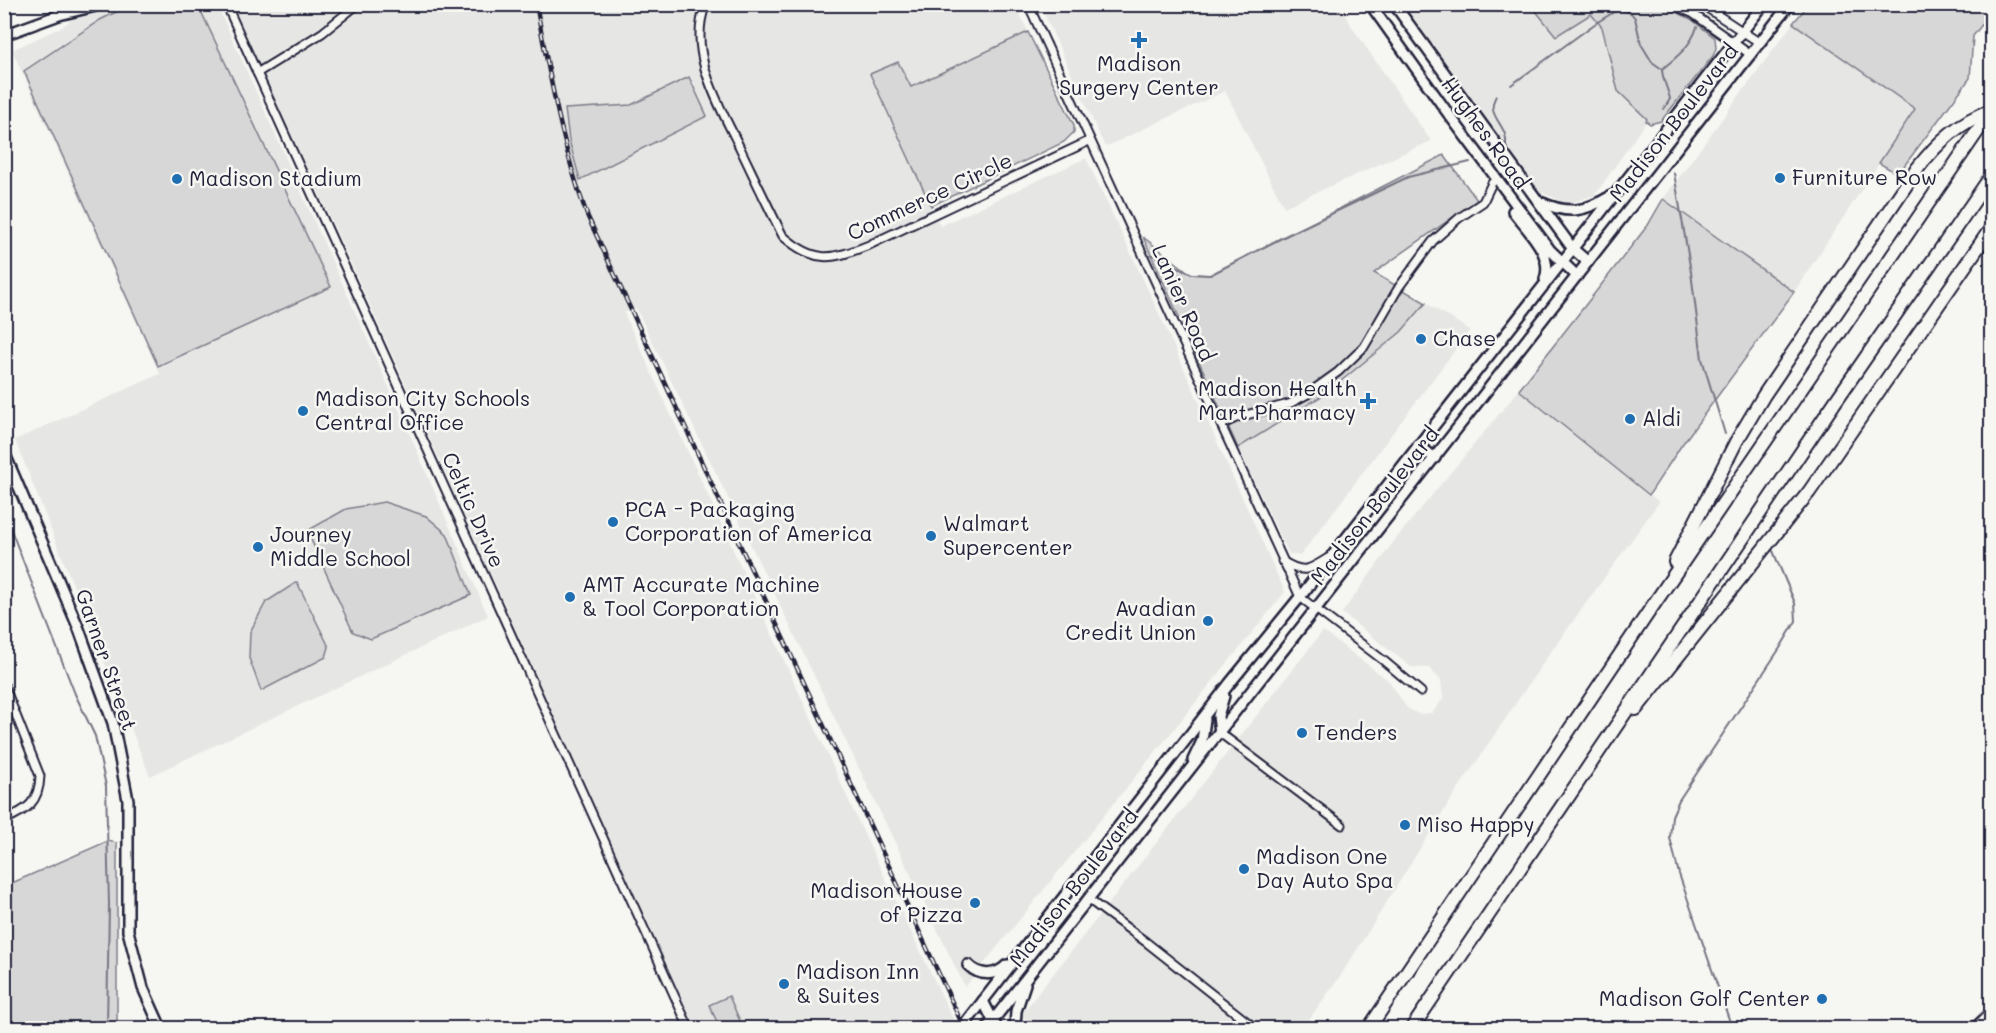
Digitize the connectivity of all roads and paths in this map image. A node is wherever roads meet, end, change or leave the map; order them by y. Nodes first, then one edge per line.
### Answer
1 (56, 4) edge
2 (105, 4) edge
3 (226, 4) edge
4 (358, 4) edge
5 (706, 4) edge
6 (1028, 4) edge
7 (1370, 4) edge
8 (1394, 4) edge
9 (1670, 4) edge
10 (1701, 4) edge
11 (1764, 4) edge
12 (1790, 4) edge
13 (59, 15) junction
14 (1742, 33) junction
15 (4, 35) edge
16 (1760, 43) junction
17 (1733, 44) junction
18 (1751, 55) junction
19 (257, 73) junction
20 (1992, 110) edge
21 (1455, 124) junction
22 (1089, 141) junction
23 (1992, 175) edge
24 (1492, 183) junction
25 (1615, 193) junction
26 (1539, 202) junction
27 (1992, 227) edge
28 (1573, 249) junction
29 (1588, 262) junction
30 (1561, 263) junction
31 (1577, 276) junction
32 (1538, 293) junction
33 (1221, 425) junction
34 (1418, 444) junction
35 (4, 452) edge
36 (1436, 458) junction
37 (1333, 555) junction
38 (1282, 561) junction
39 (1299, 597) junction
40 (1652, 607) junction
41 (1316, 609) junction
42 (1230, 683) junction
43 (4, 685) edge
44 (1421, 692) dead end
45 (7, 697) edge
46 (1205, 717) junction
47 (1220, 733) junction
48 (1600, 751) junction
49 (1185, 775) junction
50 (4, 820) edge
51 (1341, 825) dead end
52 (1088, 899) junction
53 (1049, 915) junction
54 (968, 964) dead end
55 (1028, 976) junction
56 (983, 1001) junction
57 (1992, 1012) edge
58 (995, 1024) edge
59 (161, 1029) edge
60 (688, 1029) edge
61 (962, 1029) edge
62 (987, 1029) edge
63 (1015, 1029) edge
64 (1255, 1029) edge
65 (1369, 1029) edge
66 (1412, 1029) edge
67 (1975, 1029) edge

1 - 13 street
2 - 13 main road
3 - 19 street, Celtic Drive
4 - 19 street
5 - 22 street, Commerce Circle
6 - 22 street, Lanier Road
7 - 21 main road, Hughes Road
8 - 26 main road, Hughes Road
9 - 17 street
10 - 14 street
11 - 14 main road, Madison Boulevard
12 - 16 main road, Madison Boulevard
13 - 15 main road
14 - 16 street
14 - 17 main road, Madison Boulevard
16 - 18 main road, Madison Boulevard
17 - 18 street
17 - 25 main road, Madison Boulevard
18 - 29 main road, Madison Boulevard
19 - 60 street, Celtic Drive
20 - 40 highway
20 - 40 highway
21 - 24 main road
21 - 30 main road, Hughes Road
22 - 33 street, Lanier Road
23 - 48 highway
24 - 32 main road
24 - 33 street
25 - 26 main road
25 - 28 main road, Madison Boulevard
26 - 28 main road, Hughes Road
27 - 48 highway
28 - 29 main road, Hughes Road
28 - 30 main road, Madison Boulevard
29 - 31 main road, Madison Boulevard
30 - 31 main road, Hughes Road
30 - 32 main road, Madison Boulevard
31 - 36 main road, Madison Boulevard
32 - 34 main road, Madison Boulevard
33 - 38 street, Lanier Road
34 - 36 main road
34 - 37 main road, Madison Boulevard
35 - 59 main road, Garner Street
36 - 41 main road, Madison Boulevard
37 - 38 street
37 - 39 main road, Madison Boulevard
38 - 39 street, Lanier Road
39 - 41 street, Lanier Road
39 - 42 main road, Madison Boulevard
40 - 65 highway
41 - 44 street, Lanier Road
41 - 47 main road, Madison Boulevard
42 - 46 main road, Madison Boulevard
42 - 47 main road
43 - 45 street
45 - 50 street
46 - 49 main road
46 - 53 main road, Madison Boulevard
47 - 49 main road, Madison Boulevard
47 - 51 street
48 - 66 highway
49 - 52 main road, Madison Boulevard
52 - 55 main road, Madison Boulevard
52 - 64 street
53 - 54 main road
53 - 56 main road, Madison Boulevard
55 - 58 main road, Madison Boulevard
55 - 63 main road
56 - 58 main road
56 - 61 main road, Madison Boulevard
57 - 67 main road
58 - 62 main road, Madison Boulevard

